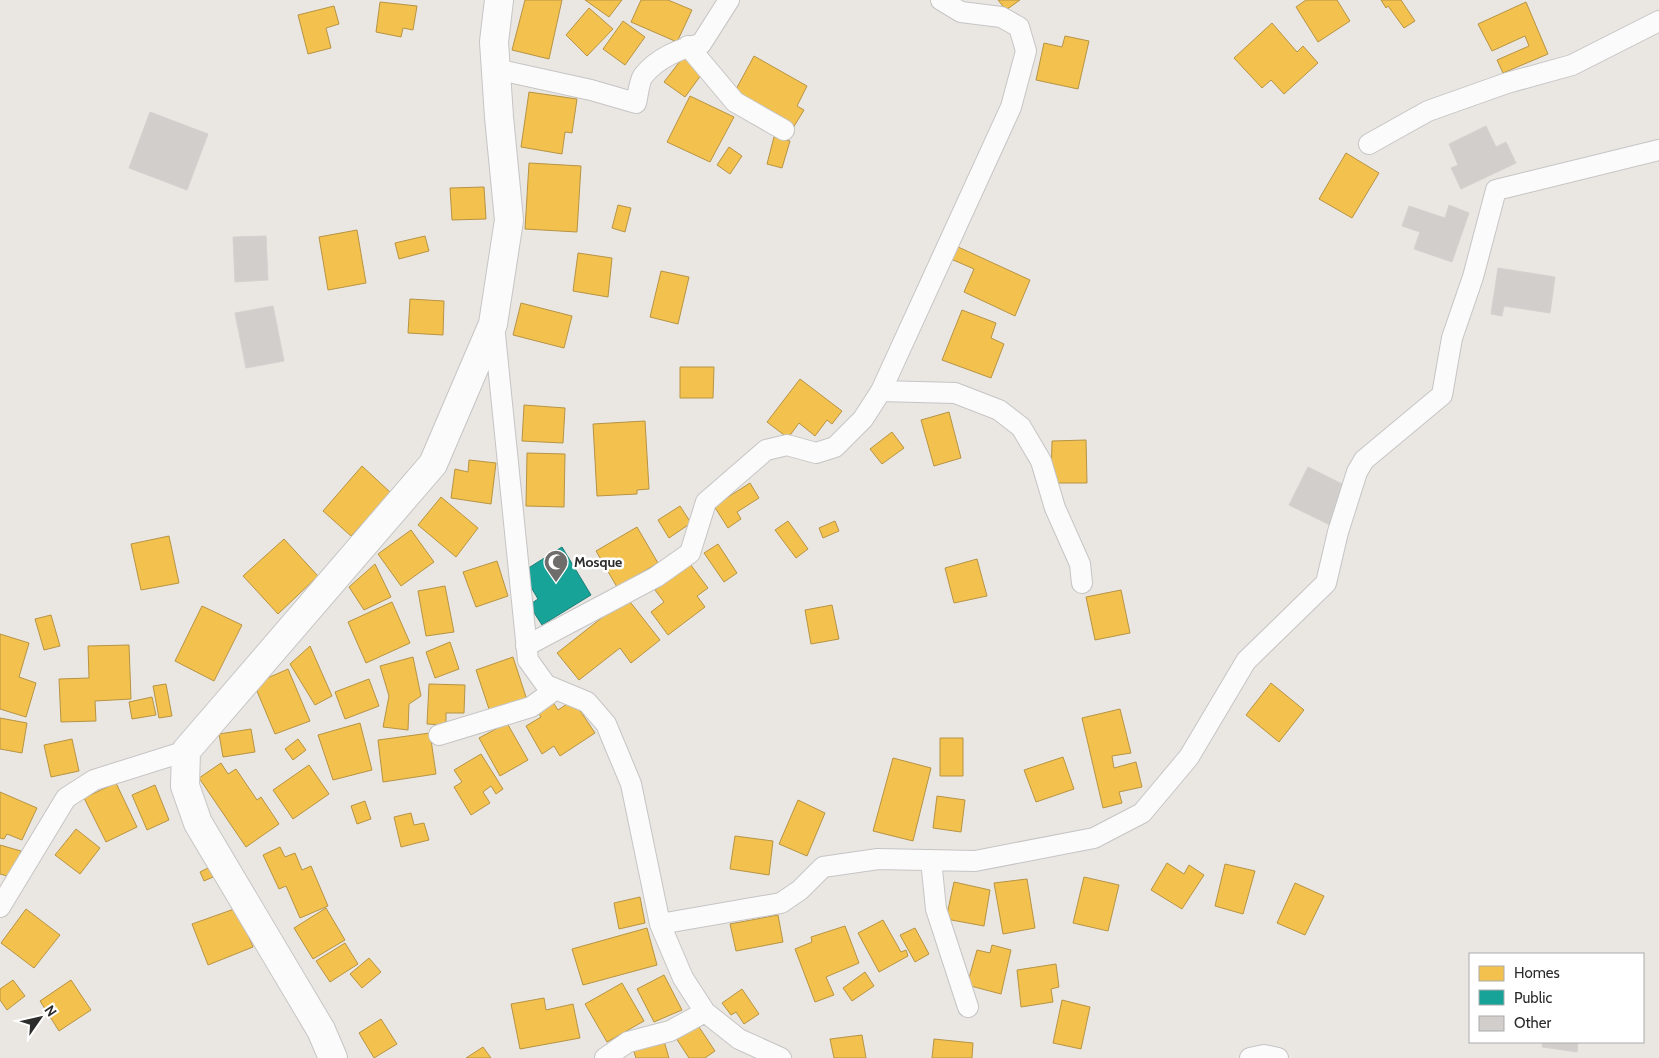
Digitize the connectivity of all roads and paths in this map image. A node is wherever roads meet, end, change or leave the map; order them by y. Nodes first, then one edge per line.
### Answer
1 (499, 0) edge
2 (729, 0) edge
3 (941, 0) edge
4 (1659, 21) edge
5 (688, 46) junction
6 (496, 68) junction
7 (784, 130) dead end
8 (1369, 144) dead end
9 (1659, 150) edge
10 (493, 324) junction
11 (881, 390) junction
12 (1082, 583) dead end
13 (526, 646) junction
14 (556, 689) junction
15 (439, 735) dead end
16 (186, 751) junction
17 (931, 860) junction
18 (0, 908) edge
19 (660, 924) junction
20 (968, 1007) dead end
21 (705, 1012) junction
22 (739, 1039) junction
23 (333, 1058) edge
24 (605, 1058) edge
25 (749, 1058) edge
26 (781, 1058) edge
27 (1250, 1058) edge
28 (1278, 1058) edge

1 - 6 street
2 - 5 street
3 - 11 street
4 - 8 street
5 - 6 street
5 - 7 street
6 - 10 street
9 - 17 street
10 - 13 street
10 - 16 street
11 - 12 street
11 - 13 street
13 - 14 street
14 - 15 street
14 - 19 street
16 - 18 street
16 - 23 street
17 - 19 street
17 - 20 street
19 - 21 street
21 - 22 street
21 - 24 street
22 - 25 street
22 - 26 street
27 - 28 street

